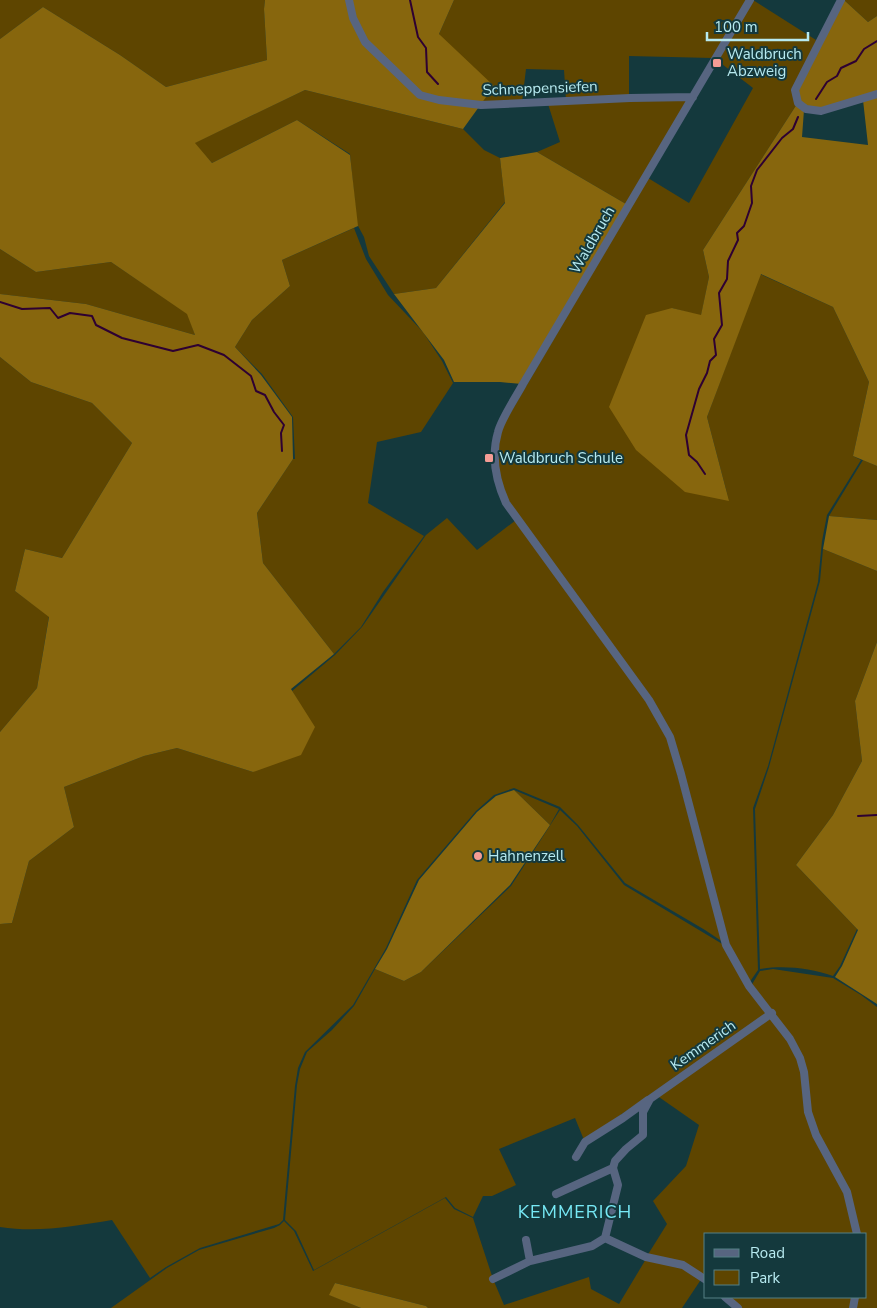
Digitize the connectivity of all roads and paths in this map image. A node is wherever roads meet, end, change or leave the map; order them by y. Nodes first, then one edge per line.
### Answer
1 (349, 0) edge
2 (750, 0) edge
3 (841, 0) edge
4 (877, 94) edge
5 (693, 97) junction
6 (772, 1013) junction
7 (650, 1098) junction
8 (576, 1157) dead end
9 (613, 1168) junction
10 (556, 1194) dead end
11 (858, 1233) edge
12 (605, 1238) junction
13 (526, 1240) dead end
14 (530, 1261) junction
15 (493, 1279) dead end
16 (704, 1279) edge
17 (726, 1298) edge
18 (738, 1308) edge

1 - 5 street, Schneppensiefen
2 - 5 street, Waldbruch
3 - 4 street
5 - 6 street, Waldbruch
6 - 7 street, Kemmerich
6 - 11 street, Waldbruch
7 - 8 street, Kemmerich
7 - 9 street
9 - 10 street
9 - 12 street
12 - 14 street
12 - 16 street
13 - 14 street
14 - 15 street
17 - 18 street

